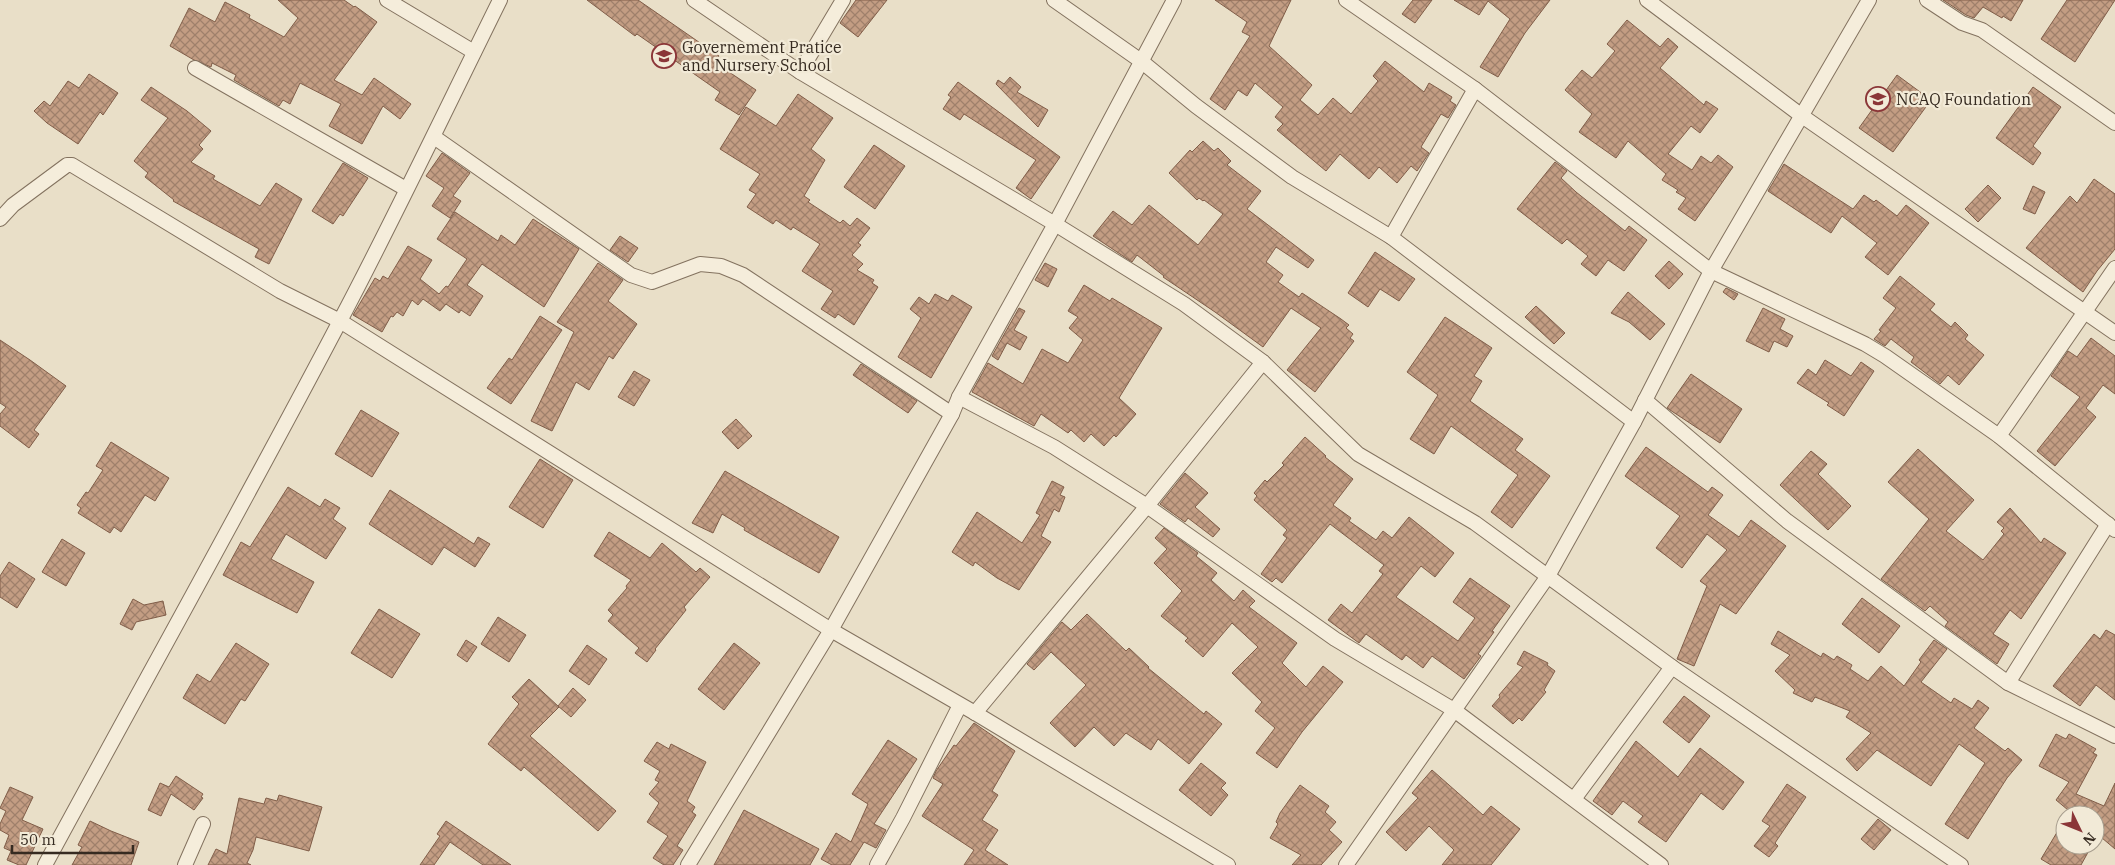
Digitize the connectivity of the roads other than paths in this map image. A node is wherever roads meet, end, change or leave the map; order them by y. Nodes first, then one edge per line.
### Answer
1 (387, 0) edge
2 (500, 0) edge
3 (694, 0) edge
4 (843, 0) edge
5 (1054, 0) edge
6 (1174, 0) edge
7 (1346, 0) edge
8 (1647, 0) edge
9 (1869, 0) edge
10 (1927, 0) edge
11 (474, 52) junction
12 (1141, 61) junction
13 (195, 68) dead end
14 (800, 72) junction
15 (1475, 89) junction
16 (1802, 116) junction
17 (2115, 123) edge
18 (434, 137) junction
19 (406, 189) junction
20 (0, 219) edge
21 (1055, 224) junction
22 (1391, 236) junction
23 (2115, 268) edge
24 (1711, 270) junction
25 (2085, 313) junction
26 (340, 321) junction
27 (2115, 333) edge
28 (1263, 362) junction
29 (959, 397) junction
30 (1645, 400) junction
31 (952, 414) junction
32 (1634, 422) junction
33 (1999, 436) junction
34 (1147, 506) junction
35 (2112, 527) edge
36 (1548, 576) junction
37 (831, 630) junction
38 (1672, 667) junction
39 (2008, 684) junction
40 (960, 705) junction
41 (1454, 710) junction
42 (975, 713) junction
43 (2115, 736) edge
44 (1574, 799) junction
45 (203, 824) dead end
46 (45, 865) edge
47 (185, 865) edge
48 (688, 865) edge
49 (876, 865) edge
50 (1228, 865) edge
51 (1346, 865) edge
52 (1662, 865) edge
53 (1961, 865) edge

1 - 11 street
2 - 11 street
3 - 14 street
4 - 14 street
5 - 12 street
6 - 12 street
7 - 15 street
8 - 16 street
9 - 16 street
10 - 17 street
11 - 18 street
12 - 21 street
12 - 22 street
13 - 19 street
14 - 21 street
15 - 22 street
15 - 24 street
16 - 24 street
16 - 25 street
18 - 19 street
18 - 31 street
19 - 26 street
20 - 26 street
21 - 28 street
21 - 29 street
22 - 32 street
23 - 25 street
24 - 30 street
24 - 33 street
25 - 27 street
25 - 33 street
26 - 37 street
26 - 46 street
28 - 34 street
28 - 36 street
29 - 31 street
29 - 34 street
30 - 32 street
30 - 39 street
31 - 37 street
32 - 36 street
33 - 35 street
34 - 41 street
34 - 42 street
35 - 39 street
36 - 38 street
36 - 41 street
37 - 40 street
37 - 48 street
38 - 44 street
38 - 53 street
39 - 43 street
40 - 42 street
40 - 49 street
41 - 44 street
41 - 51 street
42 - 50 street
44 - 52 street
45 - 47 street

